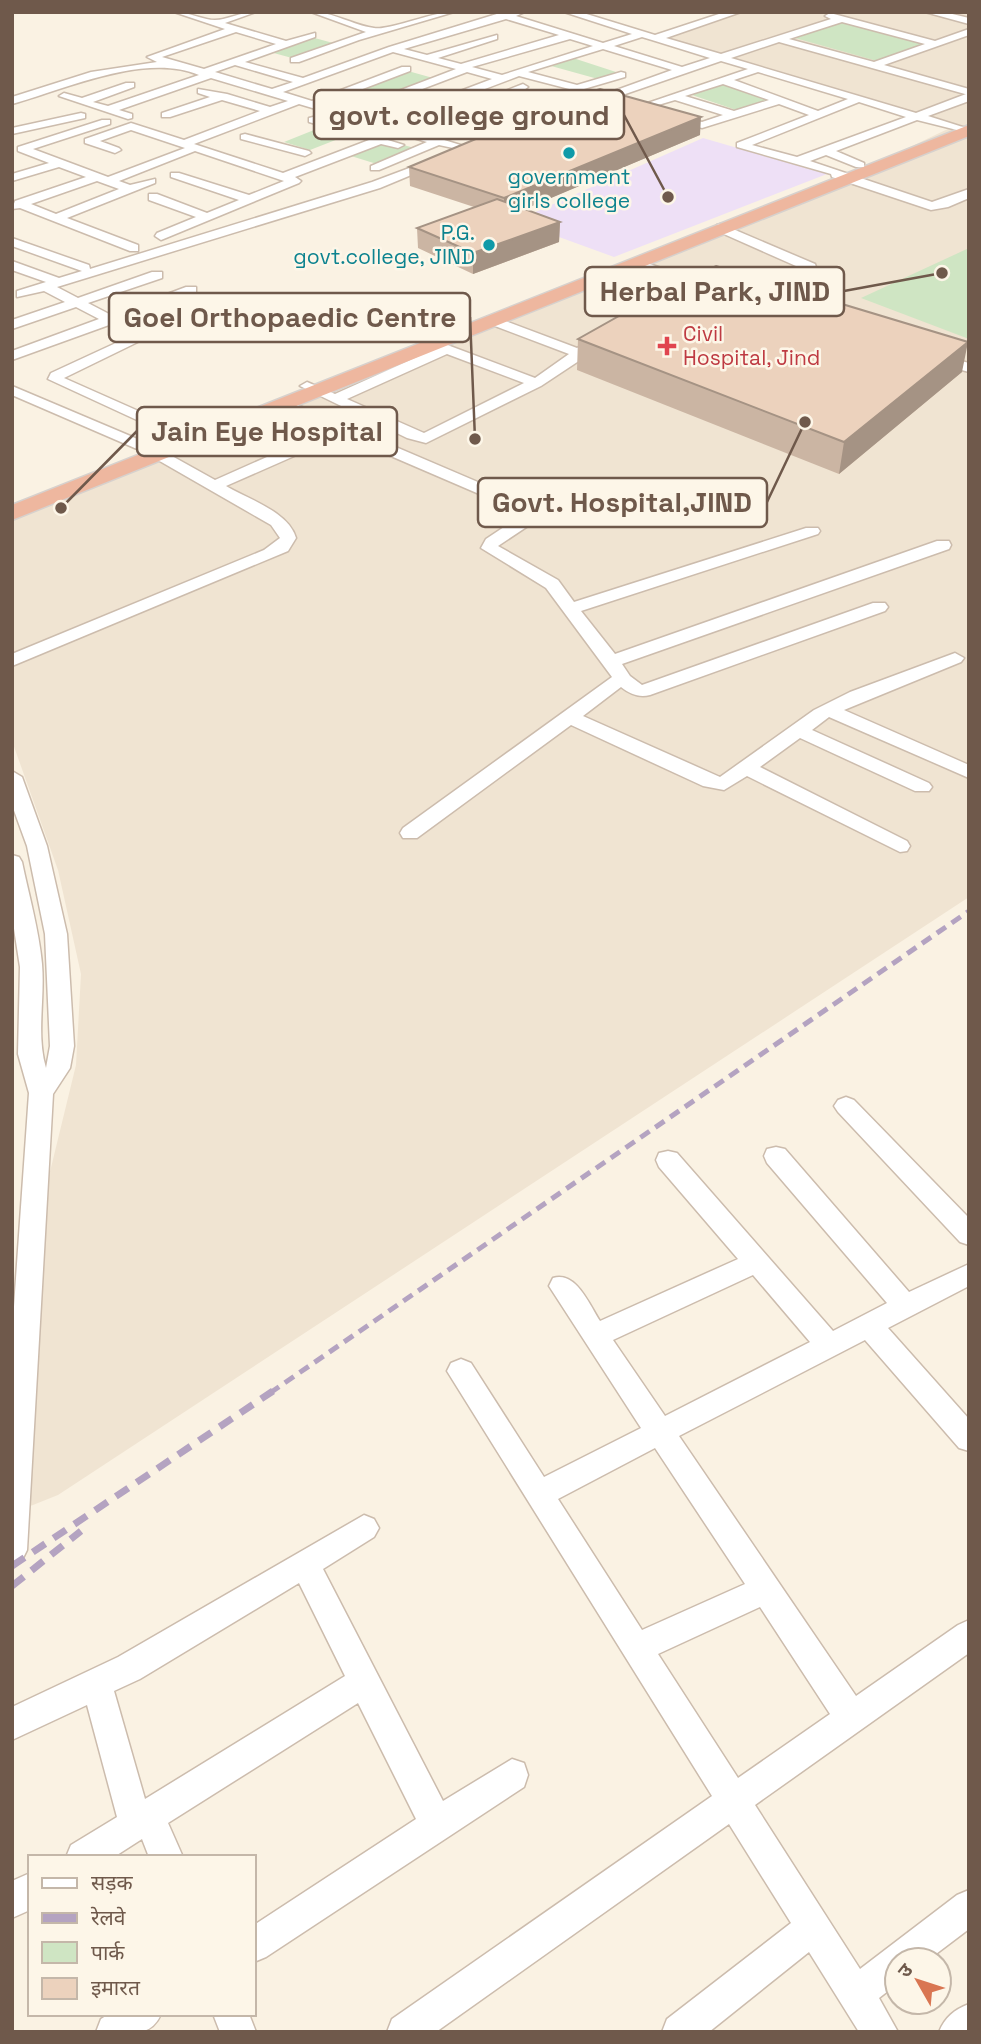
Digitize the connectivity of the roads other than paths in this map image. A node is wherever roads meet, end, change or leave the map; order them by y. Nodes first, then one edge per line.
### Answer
1 (180, 12) edge
2 (251, 12) edge
3 (318, 12) edge
4 (399, 12) edge
5 (449, 12) edge
6 (493, 12) edge
7 (520, 12) edge
8 (569, 12) edge
9 (690, 12) edge
10 (736, 12) edge
11 (818, 12) edge
12 (930, 12) edge
13 (506, 16) junction
14 (842, 19) junction
15 (422, 20) junction
16 (714, 20) junction
17 (969, 21) edge
18 (214, 23) junction
19 (465, 28) junction
20 (290, 29) dead end
21 (232, 30) junction
22 (376, 32) junction
23 (969, 32) edge
24 (642, 34) junction
25 (312, 35) junction
26 (259, 36) junction
27 (568, 36) junction
28 (494, 37) junction
29 (655, 38) junction
30 (781, 40) junction
31 (341, 43) junction
32 (235, 44) dead end
33 (286, 44) junction
34 (935, 44) junction
35 (601, 46) junction
36 (527, 48) junction
37 (393, 49) junction
38 (266, 51) junction
39 (199, 56) dead end
40 (568, 56) junction
41 (428, 58) junction
42 (721, 58) junction
43 (364, 59) junction
44 (295, 60) junction
45 (235, 62) junction
46 (594, 62) dead end
47 (660, 63) junction
48 (171, 64) junction
49 (537, 65) junction
50 (607, 65) dead end
51 (876, 65) junction
52 (464, 68) junction
53 (335, 69) junction
54 (406, 69) junction
55 (758, 69) junction
56 (125, 70) junction
57 (639, 70) dead end
58 (682, 70) junction
59 (516, 72) junction
60 (563, 72) dead end
61 (96, 74) junction
62 (206, 74) junction
63 (576, 75) dead end
64 (663, 77) junction
65 (151, 78) dead end
66 (501, 78) junction
67 (112, 79) junction
68 (441, 79) junction
69 (723, 80) junction
70 (229, 81) junction
71 (302, 81) junction
72 (602, 81) junction
73 (164, 82) dead end
74 (130, 85) junction
75 (529, 85) dead end
76 (177, 86) junction
77 (700, 88) junction
78 (351, 90) junction
79 (202, 91) junction
80 (510, 92) junction
81 (156, 93) junction
82 (272, 93) junction
83 (104, 94) junction
84 (969, 94) edge
85 (64, 96) junction
86 (223, 96) junction
87 (674, 96) junction
88 (599, 99) junction
89 (858, 99) junction
90 (299, 100) junction
91 (384, 100) junction
92 (12, 101) edge
93 (488, 101) junction
94 (777, 101) junction
95 (82, 102) junction
96 (131, 102) junction
97 (313, 104) junction
98 (251, 105) junction
99 (565, 107) junction
100 (189, 108) junction
101 (638, 108) junction
102 (274, 110) junction
103 (418, 110) junction
104 (37, 111) dead end
105 (160, 111) junction
106 (228, 113) dead end
107 (87, 114) dead end
108 (207, 114) dead end
109 (817, 114) junction
110 (735, 115) junction
111 (49, 116) dead end
112 (108, 116) junction
113 (403, 116) junction
114 (542, 117) edge
115 (919, 117) junction
116 (322, 123) junction
117 (383, 124) junction
118 (431, 124) junction
119 (182, 127) junction
120 (266, 128) dead end
121 (965, 128) edge
122 (12, 131) edge
123 (458, 131) junction
124 (356, 134) junction
125 (157, 135) junction
126 (343, 138) dead end
127 (380, 140) junction
128 (437, 142) junction
129 (268, 143) junction
130 (195, 145) junction
131 (125, 146) junction
132 (318, 148) dead end
133 (463, 149) junction
134 (418, 151) junction
135 (827, 151) junction
136 (26, 152) junction
137 (305, 153) junction
138 (12, 157) edge
139 (338, 157) junction
140 (798, 161) junction
141 (281, 163) junction
142 (66, 164) junction
143 (860, 165) junction
144 (375, 168) junction
145 (302, 170) junction
146 (175, 175) dead end
147 (287, 176) junction
148 (400, 176) junction
149 (841, 176) junction
150 (12, 178) edge
151 (103, 179) junction
152 (150, 181) dead end
153 (247, 183) dead end
154 (132, 190) junction
155 (272, 191) junction
156 (969, 193) edge
157 (153, 197) dead end
158 (251, 200) junction
159 (15, 206) edge
160 (207, 217) junction
161 (57, 218) junction
162 (721, 228) junction
163 (12, 242) edge
164 (134, 247) junction
165 (634, 263) junction
166 (12, 265) edge
167 (810, 267) dead end
168 (84, 268) junction
169 (157, 275) dead end
170 (50, 284) junction
171 (191, 289) dead end
172 (709, 289) junction
173 (17, 296) edge
174 (734, 296) edge
175 (684, 301) edge
176 (80, 302) junction
177 (217, 306) dead end
178 (110, 319) junction
179 (492, 320) junction
180 (12, 325) edge
181 (621, 331) edge
182 (142, 335) junction
183 (439, 346) junction
184 (914, 351) edge
185 (578, 354) junction
186 (12, 356) edge
187 (969, 368) edge
188 (536, 383) junction
189 (312, 388) junction
190 (12, 390) edge
191 (335, 399) junction
192 (283, 404) junction
193 (343, 429) junction
194 (183, 436) junction
195 (154, 452) junction
196 (214, 486) junction
197 (12, 504) edge
198 (12, 513) edge
199 (812, 531) dead end
200 (943, 545) dead end
201 (879, 607) dead end
202 (572, 608) junction
203 (955, 657) dead end
204 (612, 661) junction
205 (12, 662) edge
206 (621, 678) junction
207 (829, 710) junction
208 (570, 717) junction
209 (797, 730) junction
210 (746, 768) junction
211 (969, 772) edge
212 (12, 777) edge
213 (922, 787) dead end
214 (410, 833) dead end
215 (900, 846) dead end
216 (40, 861) junction
217 (13, 865) edge
218 (21, 969) edge
219 (41, 1093) junction
220 (846, 1106) dead end
221 (776, 1156) dead end
222 (668, 1160) dead end
223 (969, 1234) edge
224 (757, 1262) junction
225 (969, 1274) edge
226 (562, 1286) dead end
227 (905, 1306) junction
228 (868, 1324) junction
229 (596, 1335) junction
230 (828, 1344) junction
231 (461, 1371) dead end
232 (661, 1431) junction
233 (969, 1440) edge
234 (539, 1494) junction
235 (364, 1528) dead end
236 (12, 1550) edge
237 (305, 1565) junction
238 (766, 1589) junction
239 (969, 1636) edge
240 (636, 1648) junction
241 (365, 1681) junction
242 (97, 1685) junction
243 (852, 1718) junction
244 (12, 1724) edge
245 (512, 1776) dead end
246 (733, 1803) junction
247 (143, 1820) junction
248 (437, 1825) junction
249 (86, 1855) edge
250 (165, 1855) edge
251 (28, 1891) edge
252 (12, 1901) edge
253 (969, 1907) edge
254 (813, 1927) junction
255 (256, 1944) edge
256 (918, 1946) edge
257 (883, 1973) edge
258 (856, 1994) junction
259 (140, 2016) edge
260 (969, 2022) edge
261 (114, 2032) edge
262 (405, 2032) edge
263 (680, 2032) edge
264 (880, 2032) edge
265 (957, 2032) edge

1 - 18 street
2 - 18 street
3 - 22 street
4 - 15 street
5 - 15 street
6 - 13 street
7 - 13 street
8 - 24 street
9 - 16 street
10 - 16 street
11 - 14 street
12 - 17 street
13 - 19 street
13 - 27 street
14 - 30 street
14 - 34 street
15 - 22 street
16 - 29 street
18 - 21 street
19 - 28 street
19 - 37 street
20 - 25 street
21 - 26 street
21 - 48 street
22 - 31 street
23 - 34 street
24 - 29 street
24 - 35 street
25 - 31 street
25 - 33 street
26 - 32 street
26 - 33 street
27 - 35 street
27 - 36 street
28 - 36 street
28 - 41 street
29 - 42 street
30 - 42 street
30 - 51 street
31 - 44 street
33 - 38 street
34 - 51 street
35 - 40 street
35 - 47 street
36 - 52 street
37 - 41 street
37 - 43 street
38 - 44 street
38 - 45 street
39 - 48 street
40 - 46 street
40 - 49 street
41 - 52 street
42 - 55 street
42 - 58 street
43 - 53 street
43 - 54 street
44 - 53 street
45 - 62 street
45 - 71 street
47 - 57 street
47 - 58 street
48 - 56 street
48 - 62 street
49 - 59 street
49 - 60 street
50 - 72 street
51 - 84 street
52 - 66 street
52 - 68 street
53 - 71 street
54 - 68 street
54 - 78 street
55 - 69 street
55 - 89 street
56 - 61 street
56 - 65 street
58 - 64 street
59 - 66 street
59 - 72 street
61 - 67 street
61 - 92 street
62 - 70 street
62 - 76 street
63 - 72 street
64 - 77 street
64 - 88 street
66 - 103 street
67 - 74 street
67 - 85 street
68 - 91 street
69 - 77 street
69 - 94 street
70 - 79 street
70 - 82 street
71 - 82 street
73 - 76 street
74 - 81 street
74 - 83 street
75 - 80 street
76 - 81 street
77 - 87 street
78 - 91 street
78 - 97 street
79 - 86 street
79 - 105 street
80 - 93 street
80 - 99 street
81 - 96 street
82 - 90 street
83 - 95 street
83 - 96 street
84 - 115 street
85 - 92 street
85 - 95 street
86 - 98 street
86 - 100 street
87 - 101 street
87 - 110 street
88 - 99 street
88 - 101 street
89 - 109 street
89 - 115 street
90 - 97 street
90 - 102 street
91 - 103 street
93 - 118 street
93 - 123 street
94 - 109 street
94 - 110 street
95 - 112 street
96 - 112 street
97 - 117 street
98 - 102 street
98 - 106 street
99 - 114 street
100 - 105 street
100 - 108 street
101 - 110 street
102 - 116 street
102 - 130 street
103 - 113 street
104 - 111 street
105 - 119 street
107 - 122 street
109 - 140 street
112 - 119 street
112 - 136 street
113 - 117 street
113 - 118 street
115 - 121 street
115 - 135 street
116 - 124 street
116 - 129 street
117 - 128 street
118 - 123 street
119 - 130 street
120 - 129 street
121 - 143 highway
121 - 149 highway
123 - 133 street
124 - 126 street
124 - 127 street
125 - 130 street
125 - 131 street
125 - 131 street
127 - 134 street
127 - 139 street
128 - 133 street
128 - 134 street
129 - 137 street
130 - 141 street
130 - 147 street
130 - 151 street
131 - 142 street
132 - 137 street
133 - 148 street
134 - 144 street
135 - 140 street
135 - 143 street
136 - 138 street
136 - 142 street
137 - 141 street
139 - 144 street
139 - 145 street
140 - 149 street
141 - 145 street
142 - 150 street
142 - 151 street
143 - 149 highway
144 - 148 street
145 - 147 street
146 - 158 street
147 - 155 street
148 - 170 street
149 - 156 street
149 - 162 highway
149 - 189 highway
151 - 154 street
151 - 159 street
152 - 154 street
153 - 155 street
154 - 161 street
155 - 158 street
157 - 160 street
158 - 160 street
159 - 161 street
160 - 164 street
161 - 164 street
162 - 165 highway
162 - 167 street
163 - 168 street
164 - 168 street
165 - 172 street
165 - 179 highway
166 - 170 street
168 - 170 street
169 - 176 street
170 - 173 street
170 - 176 street
171 - 178 street
172 - 174 street
172 - 175 street
176 - 178 street
176 - 180 street
177 - 182 street
178 - 182 street
178 - 186 street
179 - 183 highway
179 - 185 street
181 - 185 street
182 - 194 street
183 - 188 street
183 - 189 highway
183 - 191 street
184 - 187 street
185 - 188 street
188 - 191 street
189 - 191 street
189 - 192 highway
189 - 194 highway
190 - 195 street
192 - 193 street
192 - 195 highway
193 - 196 street
193 - 202 street
194 - 195 highway
195 - 196 street
195 - 197 highway
195 - 198 highway
196 - 205 street
199 - 202 street
200 - 204 street
201 - 206 street
202 - 204 street
203 - 207 street
204 - 206 street
206 - 208 street
207 - 209 street
207 - 211 street
208 - 210 street
208 - 214 street
209 - 210 street
209 - 213 street
210 - 215 street
212 - 216 street
216 - 217 street
216 - 219 street
217 - 218 street
218 - 219 street
219 - 236 street
220 - 223 street
221 - 227 street
222 - 224 street
224 - 229 street
224 - 230 street
225 - 227 street
226 - 229 street
227 - 228 street
228 - 230 street
228 - 233 street
229 - 232 street
230 - 232 street
231 - 234 street
232 - 234 street
232 - 238 street
234 - 240 street
235 - 237 street
237 - 241 street
237 - 242 street
238 - 240 street
238 - 243 street
239 - 243 street
240 - 246 street
241 - 247 street
241 - 248 street
242 - 244 street
242 - 247 street
243 - 246 street
245 - 248 street
246 - 254 street
246 - 262 street
247 - 249 street
247 - 250 street
248 - 255 street
251 - 252 street
253 - 256 street
254 - 258 street
254 - 263 street
257 - 258 street
258 - 264 street
259 - 261 street
260 - 265 street

